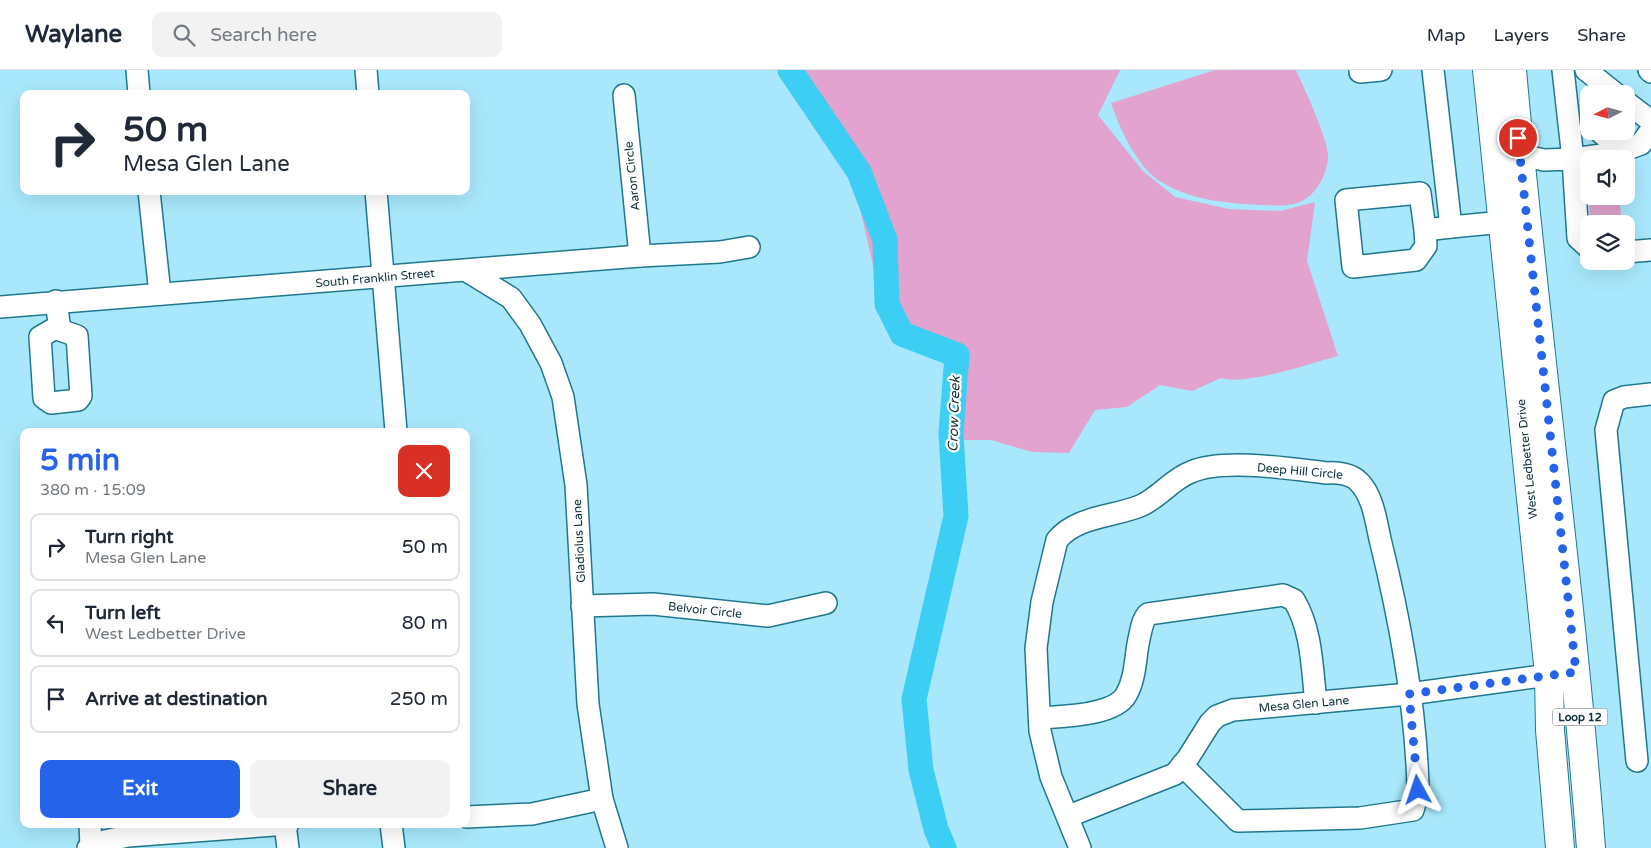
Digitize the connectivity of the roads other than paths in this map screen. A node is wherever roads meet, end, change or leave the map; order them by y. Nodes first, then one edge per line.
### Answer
1 (137, 70) edge
2 (366, 70) edge
3 (1381, 70) edge
4 (1433, 70) edge
5 (1487, 70) edge
6 (1512, 70) edge
7 (1563, 70) edge
8 (1586, 70) edge
9 (1360, 72) dead end
10 (1605, 85) edge
11 (140, 90) edge
12 (368, 90) edge
13 (624, 95) dead end
14 (1567, 105) junction
15 (1635, 109) edge
16 (1580, 116) edge
17 (1651, 121) edge
18 (1651, 130) edge
19 (1610, 140) edge
20 (1623, 150) joint
21 (1520, 155) junction
22 (1580, 158) edge
23 (1573, 159) junction
24 (149, 195) edge
25 (376, 195) edge
26 (1503, 222) junction
27 (1452, 227) junction
28 (1425, 230) junction
29 (1580, 240) edge
30 (749, 247) dead end
31 (1651, 250) edge
32 (1635, 251) edge
33 (640, 256) junction
34 (467, 271) junction
35 (384, 278) junction
36 (1535, 293) junction
37 (160, 294) junction
38 (56, 301) junction
39 (0, 307) edge
40 (59, 326) dead end
41 (1651, 394) edge
42 (396, 428) edge
43 (826, 603) dead end
44 (582, 606) junction
45 (1576, 672) junction
46 (1549, 674) junction
47 (1641, 686) edge
48 (1409, 694) junction
49 (1316, 703) junction
50 (1040, 718) junction
51 (1637, 761) dead end
52 (1182, 765) junction
53 (602, 799) junction
54 (1069, 816) junction
55 (470, 817) edge
56 (90, 828) edge
57 (260, 828) edge
58 (286, 828) edge
59 (392, 828) edge
60 (181, 840) edge
61 (90, 847) edge
62 (288, 848) edge
63 (394, 848) edge
64 (617, 848) edge
65 (1080, 848) edge
66 (1560, 848) edge
67 (1591, 848) edge

1 - 11 street
2 - 12 street
3 - 9 street
4 - 27 street
5 - 21 main road
5 - 26 main road, West Ledbetter Drive / Loop 12
6 - 21 main road, West Ledbetter Drive / Loop 12
7 - 14 street
8 - 10 street
13 - 33 street, Aaron Circle
14 - 16 street
14 - 23 street
15 - 17 street
18 - 20 street
19 - 20 street
21 - 23 street
21 - 36 main road, West Ledbetter Drive / Loop 12
22 - 23 street
23 - 29 street
24 - 37 street
25 - 35 street
26 - 27 street
26 - 36 main road
26 - 46 main road, West Ledbetter Drive / Loop 12
27 - 28 street
28 - 28 street
30 - 33 street, South Franklin Street
31 - 32 street
33 - 34 street, South Franklin Street
34 - 35 street, South Franklin Street
34 - 44 street, Gladiolus Lane
35 - 37 street, South Franklin Street
35 - 42 street
36 - 45 main road, West Ledbetter Drive / Loop 12
37 - 38 street, South Franklin Street
38 - 39 street, South Franklin Street
38 - 40 street
41 - 47 street
43 - 44 street, Belvoir Circle
44 - 53 street, Gladiolus Lane
45 - 46 street, Mesa Glen Lane
45 - 67 main road, West Ledbetter Drive / Loop 12
46 - 48 street, Mesa Glen Lane
46 - 66 main road, West Ledbetter Drive / Loop 12
47 - 51 street
48 - 49 street, Mesa Glen Lane
48 - 50 street, Deep Hill Circle
48 - 52 street, Deep Hill Circle
49 - 50 street
49 - 52 street, Mesa Glen Lane
50 - 54 street, Deep Hill Circle
52 - 54 street, Mesa Glen Lane
53 - 55 street
53 - 64 street, Gladiolus Lane
54 - 65 street, Deep Hill Circle
56 - 61 street
57 - 60 street
58 - 62 street
59 - 63 street
60 - 61 street

